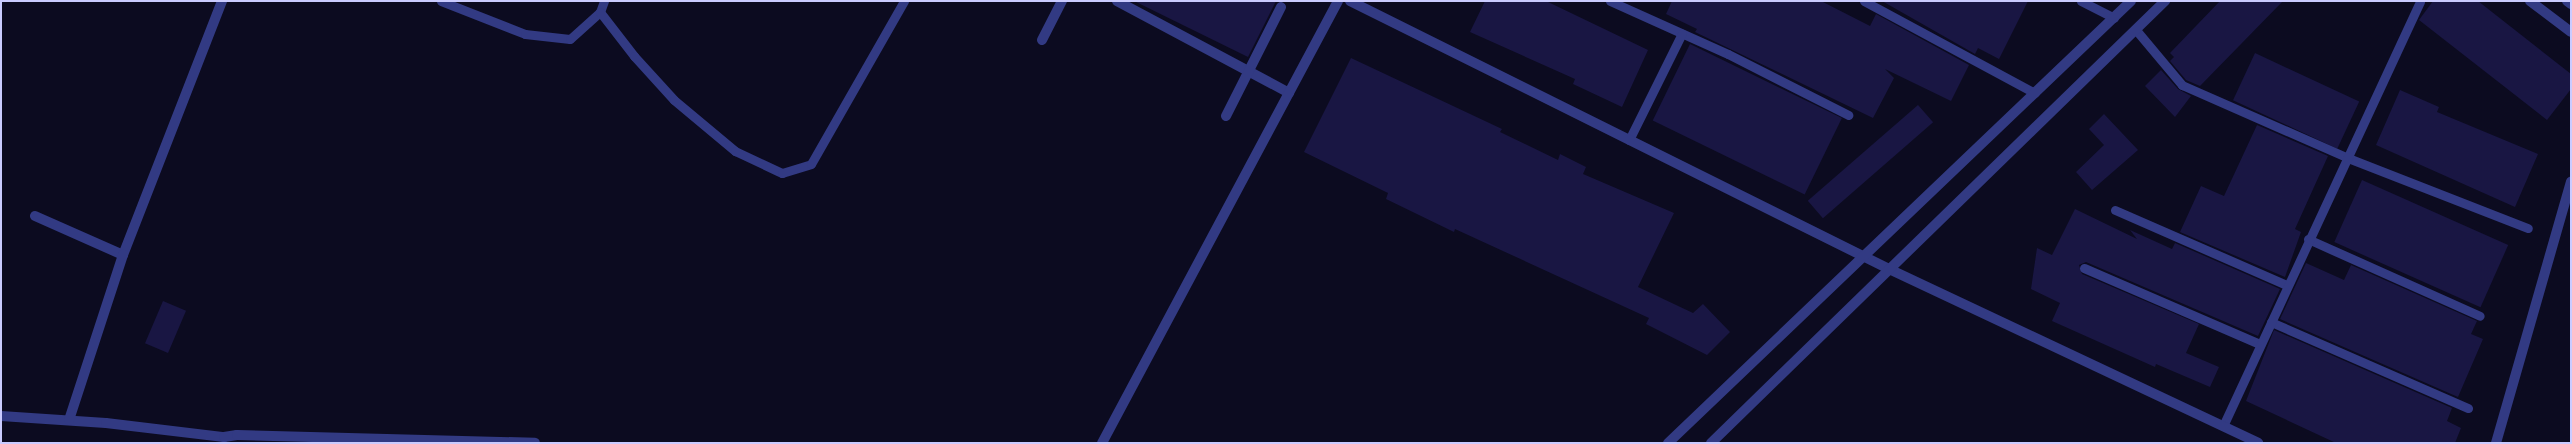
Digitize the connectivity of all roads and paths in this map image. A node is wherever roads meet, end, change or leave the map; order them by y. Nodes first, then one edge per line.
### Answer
1 (222, 1) edge
2 (441, 1) edge
3 (604, 1) edge
4 (904, 1) edge
5 (1062, 1) edge
6 (1117, 1) edge
7 (1338, 1) edge
8 (1350, 1) edge
9 (1610, 1) edge
10 (1864, 1) edge
11 (2080, 1) edge
12 (2131, 1) edge
13 (2165, 1) edge
14 (2420, 1) edge
15 (2530, 1) edge
16 (2567, 1) edge
17 (2571, 4) edge
18 (1135, 5) edge
19 (1281, 7) dead end
20 (600, 12) junction
21 (2114, 18) junction
22 (2136, 30) junction
23 (2571, 32) edge
24 (1682, 33) junction
25 (1042, 40) dead end
26 (1249, 72) junction
27 (2034, 92) junction
28 (1289, 93) junction
29 (1848, 115) dead end
30 (1226, 116) dead end
31 (1629, 140) junction
32 (2348, 158) junction
33 (2571, 182) edge
34 (2115, 210) dead end
35 (35, 216) dead end
36 (2528, 228) dead end
37 (2308, 239) junction
38 (123, 255) junction
39 (1862, 256) junction
40 (2084, 268) dead end
41 (1889, 269) junction
42 (2288, 285) junction
43 (2480, 316) dead end
44 (2271, 322) junction
45 (2260, 344) junction
46 (2468, 408) dead end
47 (1, 416) edge
48 (69, 420) junction
49 (2222, 426) junction
50 (236, 439) edge
51 (222, 440) edge
52 (536, 443) edge
53 (1102, 443) edge
54 (1668, 443) edge
55 (1711, 443) edge
56 (2258, 443) edge
57 (2496, 443) edge

1 - 38 street
2 - 20 lane
3 - 20 lane
4 - 20 lane
5 - 25 street
6 - 18 street
7 - 28 street
8 - 31 street
9 - 24 lane
10 - 27 lane
11 - 21 lane
12 - 21 street
13 - 22 street
14 - 32 lane
15 - 23 street
16 - 17 street
18 - 26 street
19 - 26 street
21 - 27 street
22 - 32 lane
22 - 41 street
24 - 29 lane
24 - 31 lane
26 - 28 street
26 - 30 street
27 - 39 street
28 - 53 street
31 - 39 street
32 - 36 lane
32 - 37 lane
33 - 57 street
34 - 42 lane
35 - 38 street
37 - 42 lane
37 - 43 lane
38 - 48 street
39 - 41 street
39 - 54 street
40 - 45 lane
41 - 49 street
41 - 55 street
42 - 44 lane
44 - 45 lane
44 - 46 lane
45 - 49 lane
47 - 48 street
48 - 51 street
49 - 56 street
50 - 51 street
50 - 52 street

